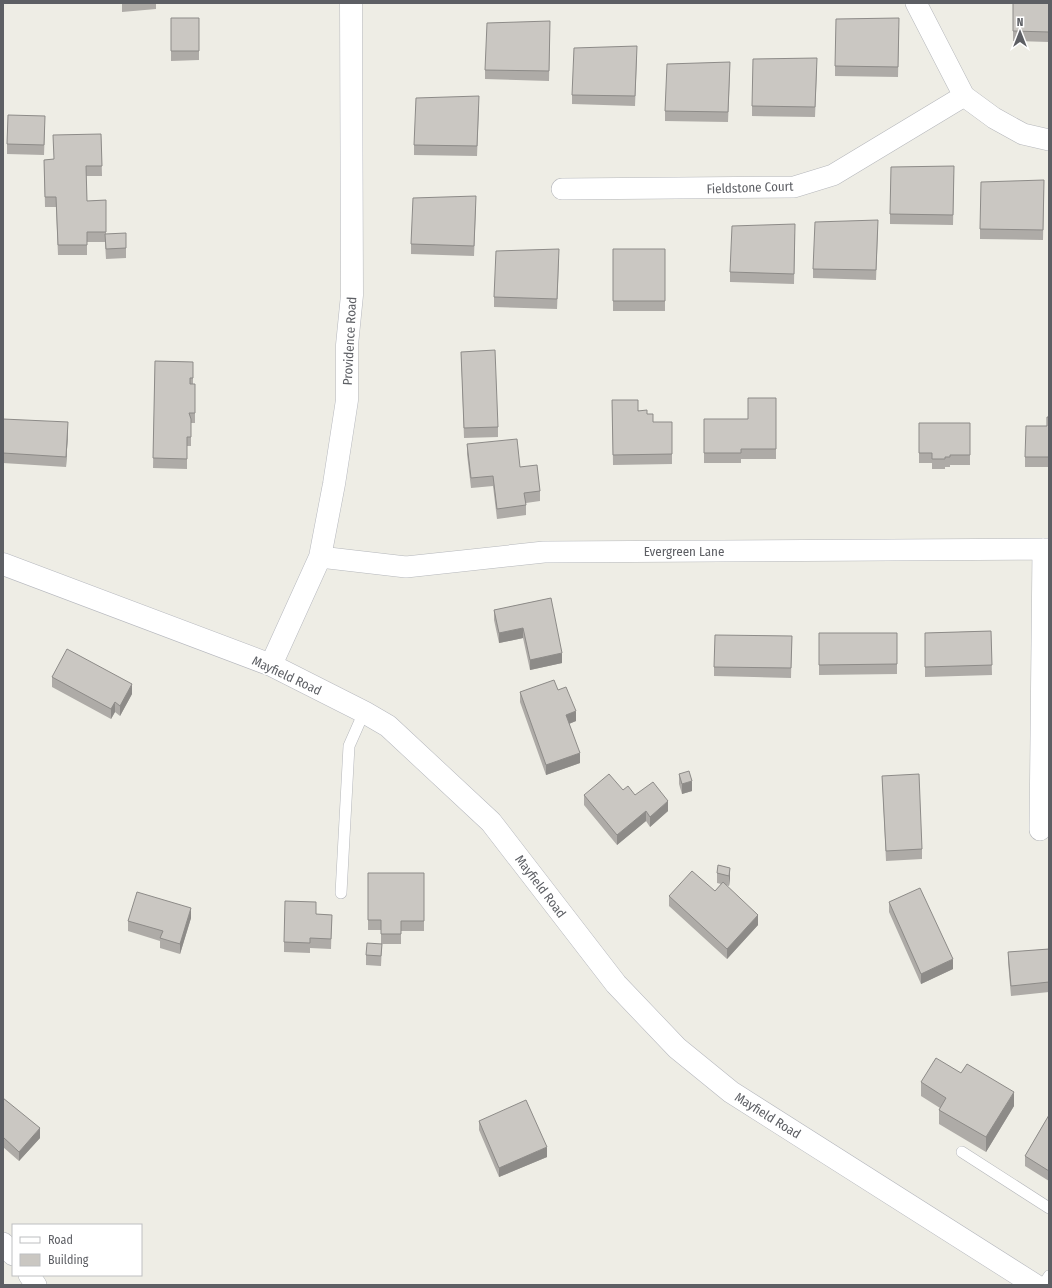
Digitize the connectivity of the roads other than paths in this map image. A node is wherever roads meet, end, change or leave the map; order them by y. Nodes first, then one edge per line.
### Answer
1 (350, 3) edge
2 (916, 3) edge
3 (964, 96) junction
4 (1049, 140) edge
5 (562, 189) dead end
6 (1046, 549) edge
7 (320, 557) junction
8 (3, 564) edge
9 (271, 665) junction
10 (364, 712) junction
11 (1040, 830) dead end
12 (341, 893) dead end
13 (962, 1152) dead end
14 (1049, 1208) edge
15 (3, 1243) edge
16 (12, 1254) edge
17 (30, 1276) edge
18 (1049, 1276) edge
19 (36, 1285) edge
20 (1035, 1285) edge
21 (1043, 1285) edge

1 - 7 street, Providence Road
2 - 3 street
3 - 4 street
3 - 5 street, Fieldstone Court
6 - 7 street, Evergreen Lane
6 - 11 street
7 - 9 street, Providence Road
8 - 9 street, Mayfield Road
9 - 10 street, Mayfield Road
10 - 12 lane
10 - 20 street, Mayfield Road
13 - 14 lane
15 - 16 street
17 - 19 street
18 - 21 lane

